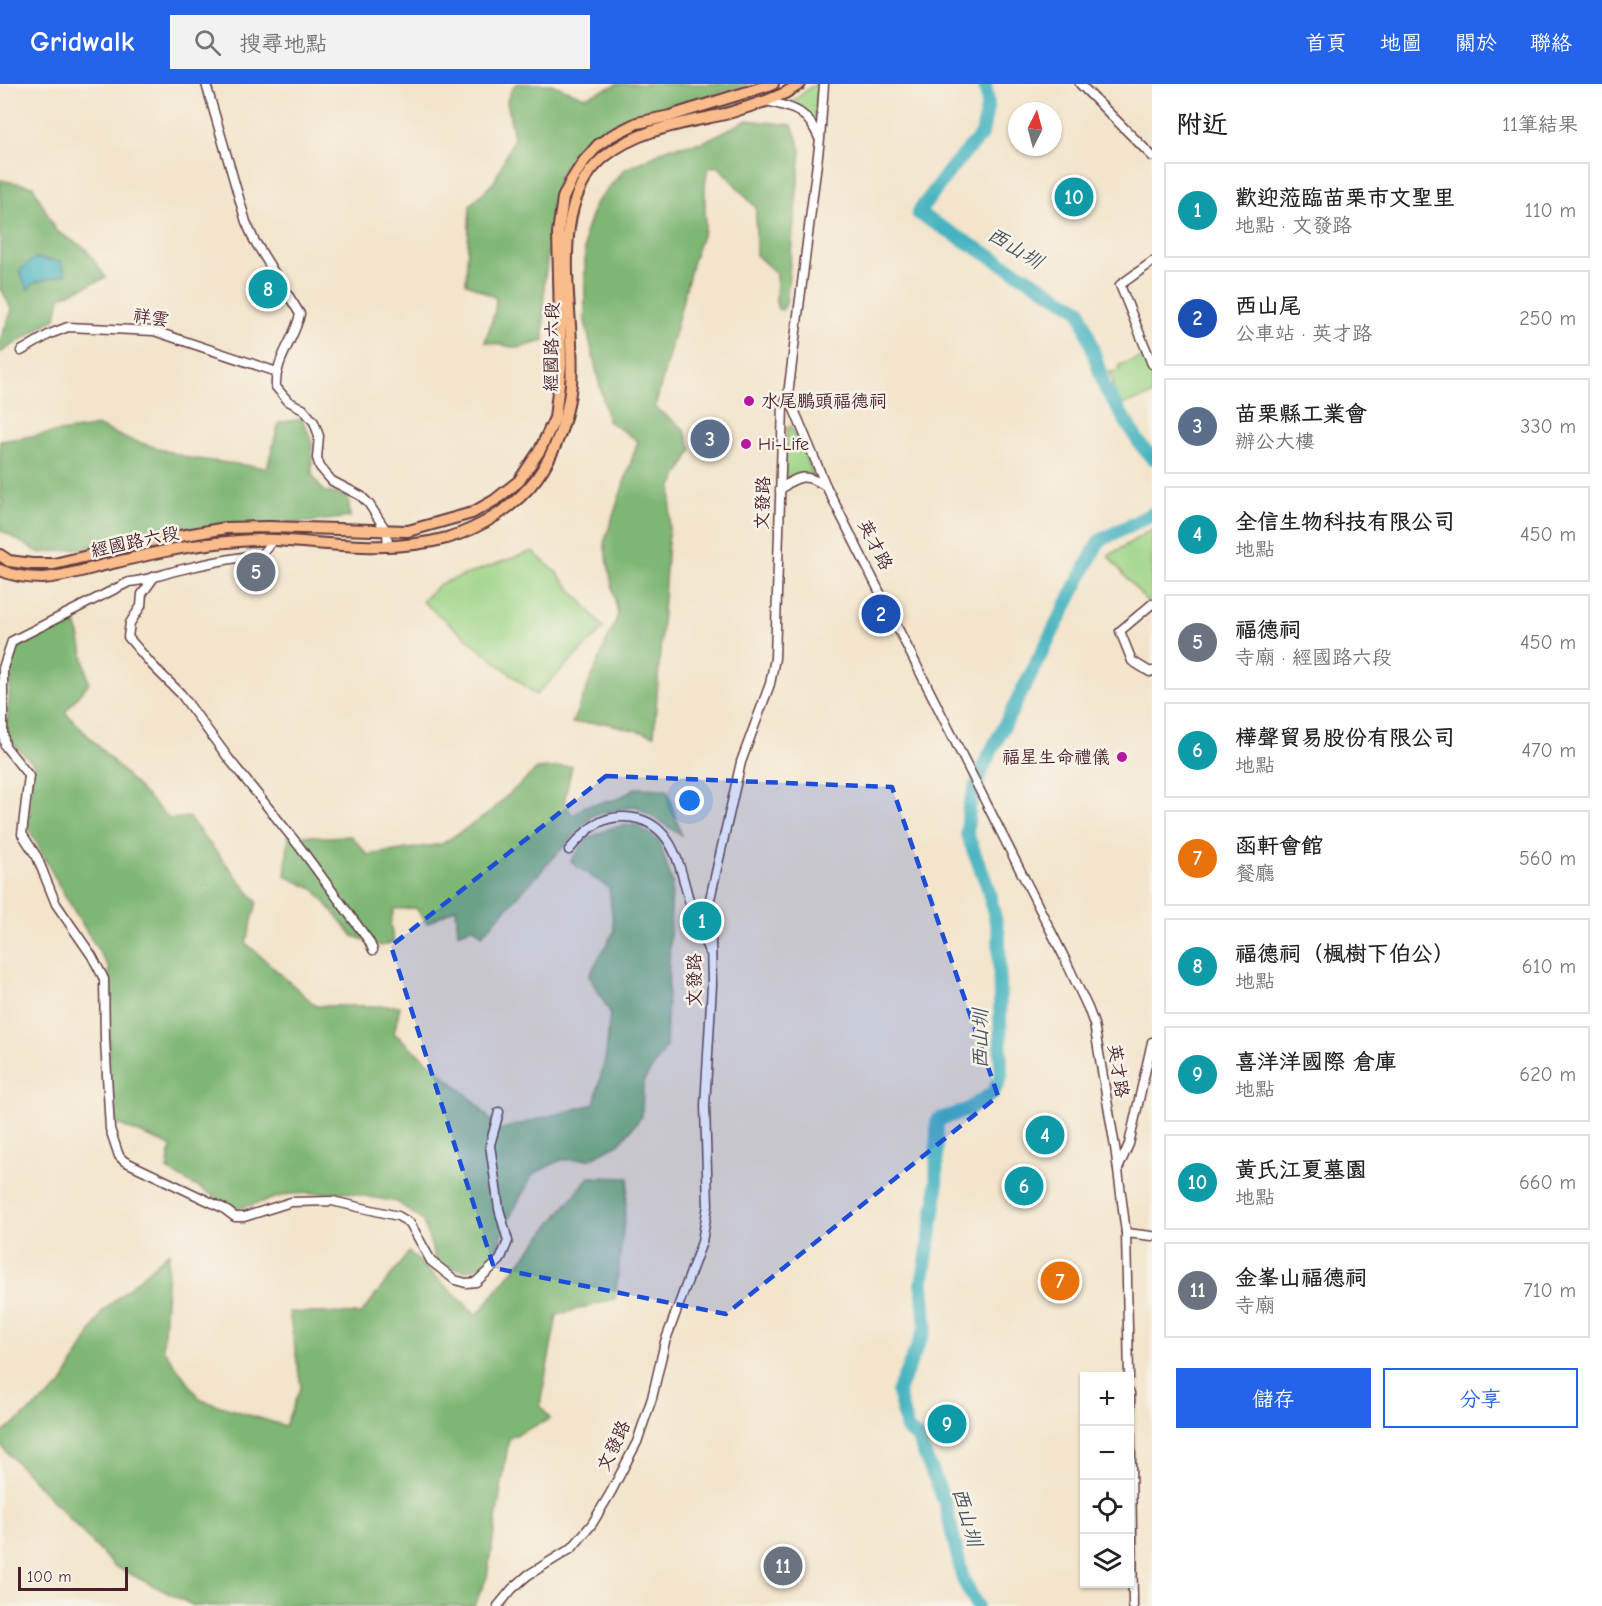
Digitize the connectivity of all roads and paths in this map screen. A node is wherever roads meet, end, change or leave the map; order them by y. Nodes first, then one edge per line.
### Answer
1 (206, 84) edge
2 (773, 84) edge
3 (800, 84) edge
4 (824, 84) edge
5 (1080, 84) edge
6 (766, 101) junction
7 (632, 126) junction
8 (638, 136) junction
9 (820, 139) junction
10 (1152, 156) edge
11 (1152, 262) edge
12 (21, 351) dead end
13 (1152, 364) edge
14 (277, 372) junction
15 (788, 395) junction
16 (826, 486) junction
17 (780, 490) junction
18 (273, 527) junction
19 (387, 531) junction
20 (273, 540) junction
21 (388, 547) junction
22 (0, 555) edge
23 (0, 570) edge
24 (156, 576) junction
25 (1152, 604) edge
26 (1152, 671) edge
27 (569, 850) dead end
28 (373, 950) dead end
29 (712, 956) junction
30 (1152, 1042) edge
31 (499, 1112) dead end
32 (1117, 1171) junction
33 (1126, 1233) junction
34 (1152, 1236) edge
35 (1129, 1372) edge
36 (1130, 1426) edge
37 (498, 1606) edge
38 (1132, 1606) edge

1 - 14 street
2 - 7 main road, 經國路六段
3 - 6 main road, 經國路六段
4 - 9 street, 文發路
5 - 10 street
6 - 8 main road, 經國路六段
6 - 9 street
7 - 8 main road
7 - 19 main road, 經國路六段
8 - 21 main road, 經國路六段
9 - 15 street, 文發路
11 - 13 street
12 - 14 street, 祥雲
14 - 19 street
15 - 16 street, 英才路
15 - 17 street, 文發路
16 - 17 street
16 - 32 street, 英才路
17 - 29 street, 文發路
18 - 19 main road, 經國路六段
18 - 20 main road
18 - 22 main road, 經國路六段
19 - 21 street
20 - 21 main road, 經國路六段
20 - 23 main road, 經國路六段
20 - 24 street
24 - 28 street
24 - 31 street
25 - 26 street
27 - 29 street
29 - 37 street, 文發路
30 - 32 street
32 - 33 street, 英才路
33 - 34 street
33 - 35 street, 英才路
36 - 38 street

